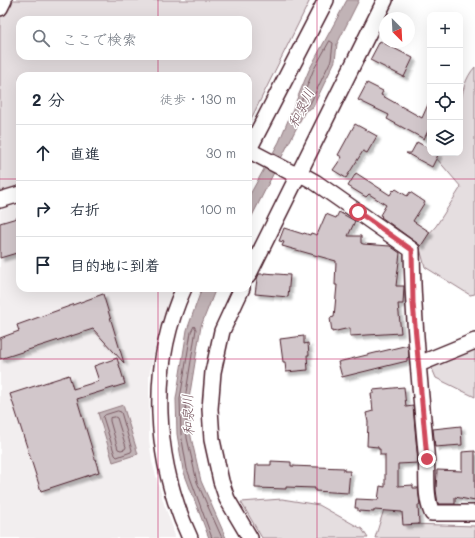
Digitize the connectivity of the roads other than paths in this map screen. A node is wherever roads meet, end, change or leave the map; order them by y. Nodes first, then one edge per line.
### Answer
1 (4, 0) edge
2 (326, 0) edge
3 (385, 0) edge
4 (0, 8) edge
5 (252, 150) edge
6 (252, 152) edge
7 (294, 173) junction
8 (16, 195) edge
9 (0, 200) edge
10 (252, 267) edge
11 (182, 292) edge
12 (240, 292) edge
13 (475, 341) edge
14 (419, 364) junction
15 (475, 513) edge
16 (190, 538) edge
17 (250, 538) edge

1 - 4 street
2 - 5 street
3 - 7 street
6 - 7 street
7 - 10 street
7 - 14 street
8 - 9 street
11 - 16 street
12 - 17 street
13 - 14 street
14 - 15 street

